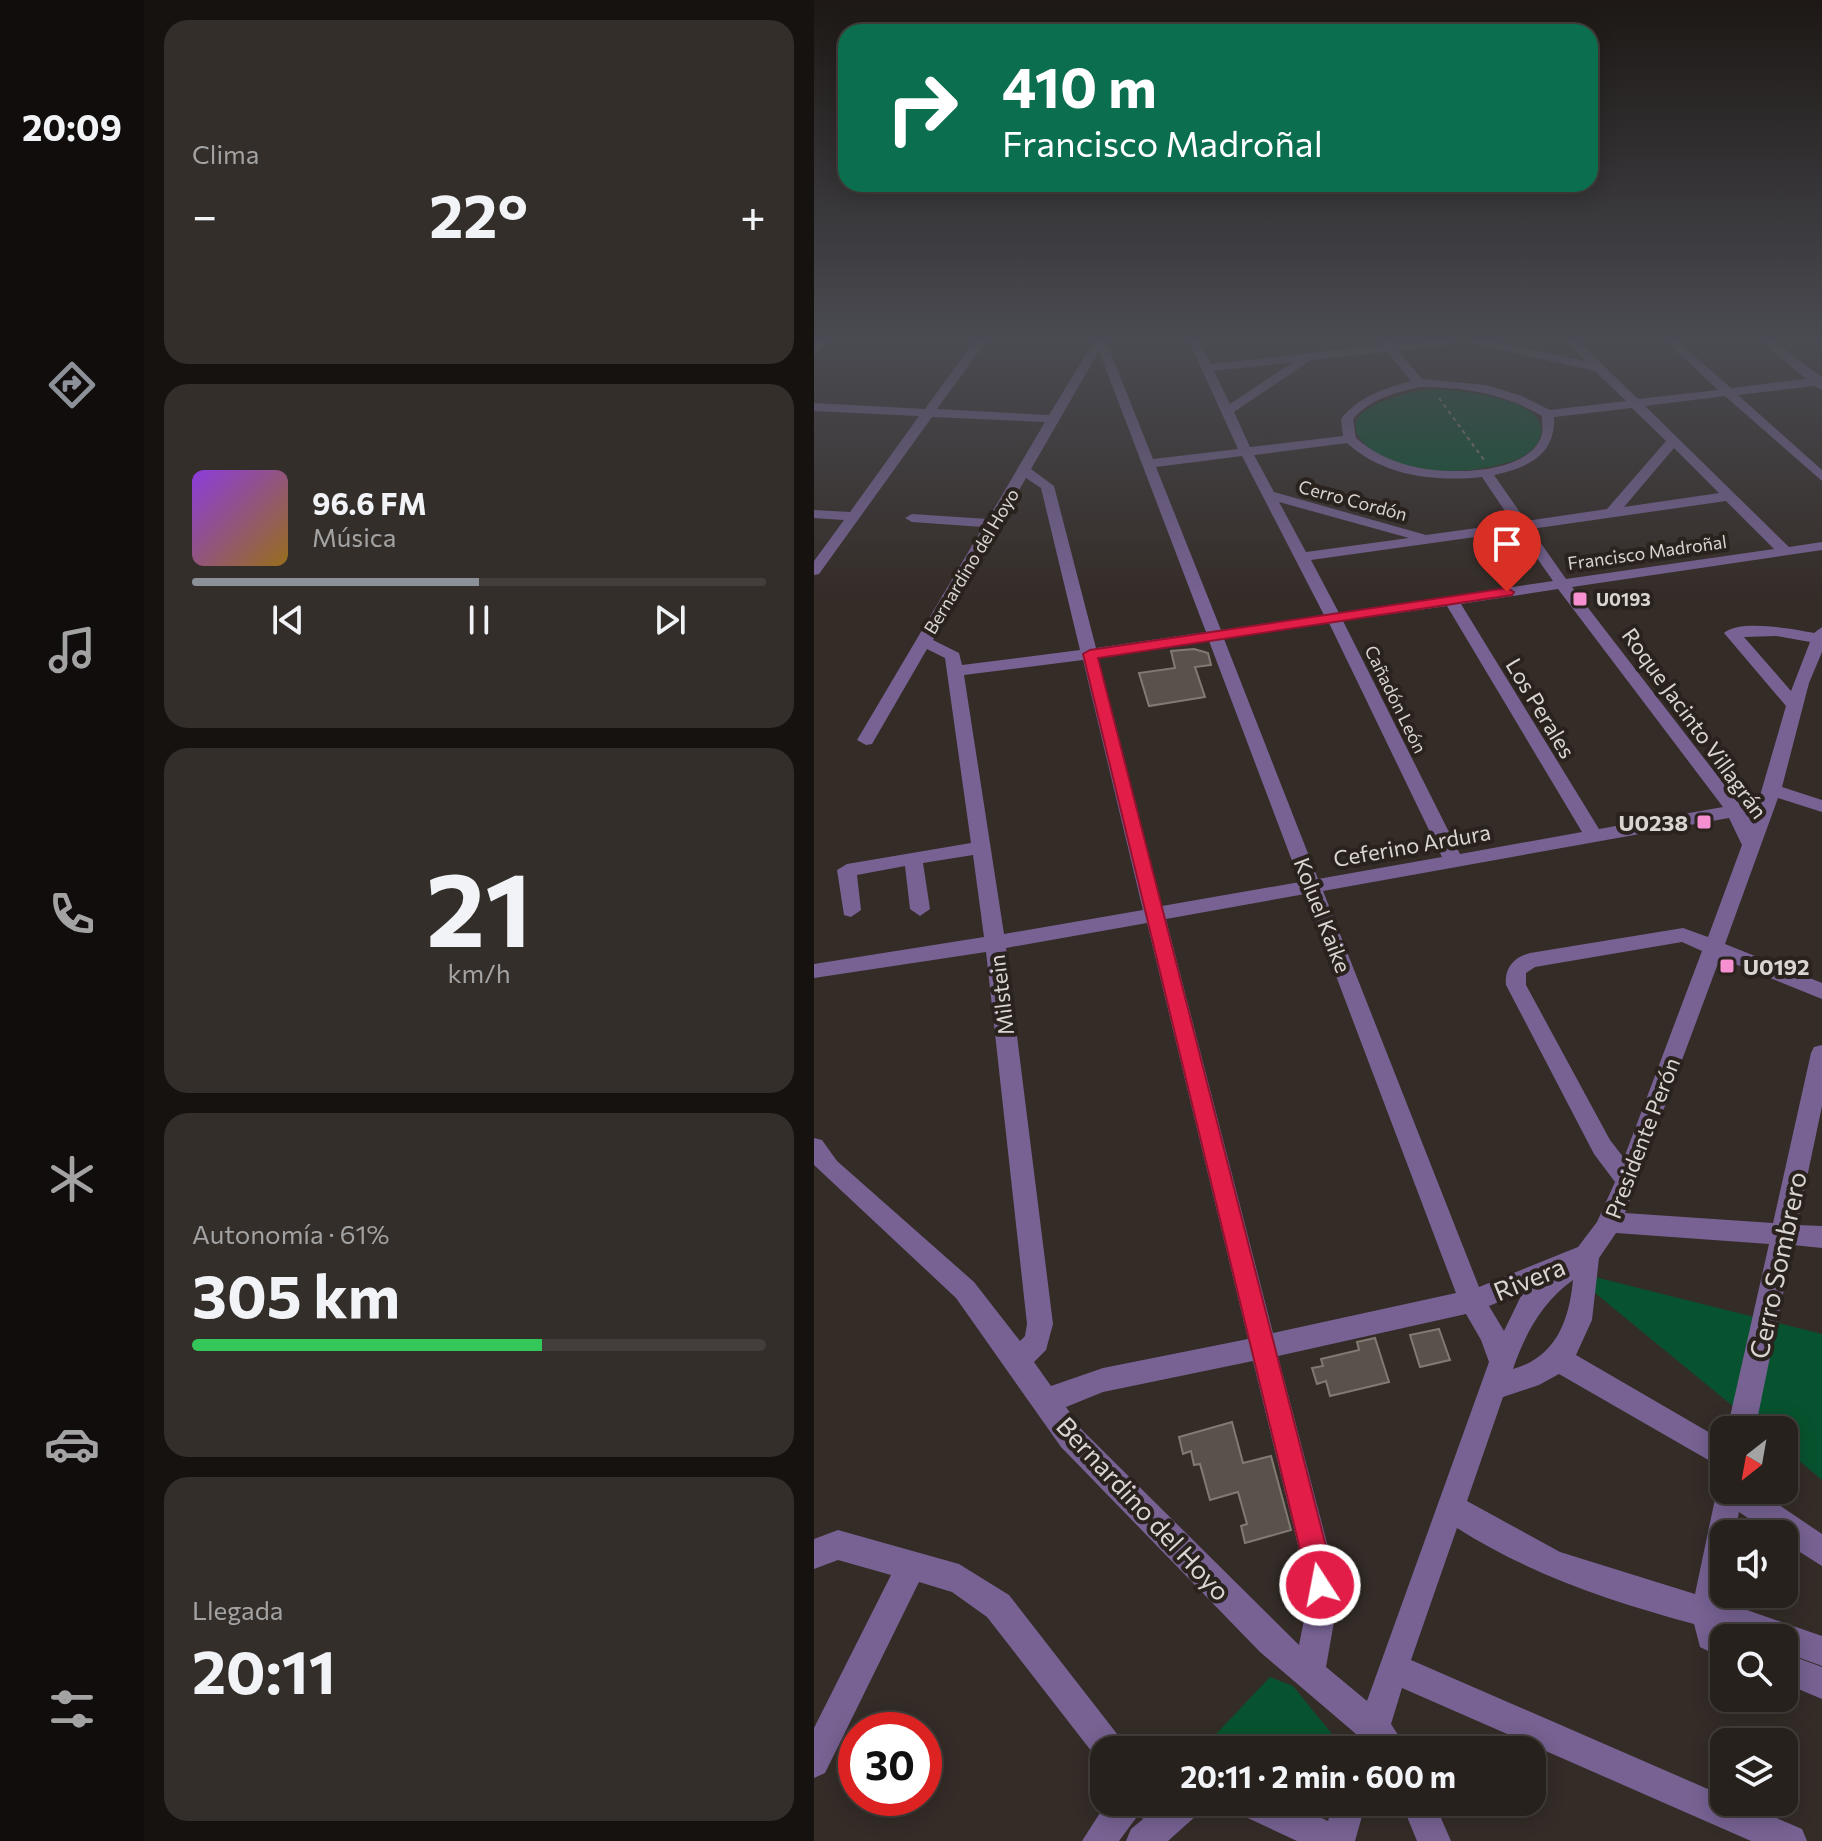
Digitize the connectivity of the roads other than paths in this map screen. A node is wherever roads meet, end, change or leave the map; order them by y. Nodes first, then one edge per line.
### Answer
1 (917, 427) edge
2 (1049, 427) edge
3 (1134, 427) edge
4 (1234, 427) edge
5 (1346, 427) edge
6 (1551, 427) edge
7 (1660, 427) edge
8 (1767, 427) edge
9 (1350, 439) junction
10 (1673, 441) junction
11 (1246, 452) junction
12 (1148, 464) junction
13 (1024, 471) junction
14 (1491, 473) junction
15 (1822, 477) edge
16 (1269, 495) junction
17 (1730, 496) junction
18 (1612, 512) junction
19 (814, 514) edge
20 (853, 516) junction
21 (912, 518) dead end
22 (992, 523) junction
23 (1521, 526) junction
24 (1429, 539) junction
25 (1822, 546) edge
26 (1787, 553) junction
27 (1303, 557) junction
28 (814, 571) edge
29 (1562, 584) junction
30 (1452, 601) junction
31 (1331, 617) junction
32 (1212, 635) junction
33 (1821, 635) edge
34 (923, 641) junction
35 (1090, 654) junction
36 (956, 671) junction
37 (1794, 705) junction
38 (866, 740) dead end
39 (1772, 790) junction
40 (1822, 806) edge
41 (1735, 811) junction
42 (1764, 812) junction
43 (1594, 837) junction
44 (1752, 845) junction
45 (981, 847) junction
46 (913, 858) junction
47 (1454, 862) junction
48 (1312, 888) junction
49 (920, 909) dead end
50 (851, 910) dead end
51 (1156, 913) junction
52 (995, 943) junction
53 (1716, 948) junction
54 (814, 971) edge
55 (1822, 991) edge
56 (1822, 1053) edge
57 (814, 1147) edge
58 (1628, 1180) junction
59 (1610, 1222) junction
60 (1784, 1236) junction
61 (1822, 1237) edge
62 (1587, 1255) junction
63 (1472, 1301) junction
64 (1261, 1348) junction
65 (1559, 1358) junction
66 (1018, 1360) junction
67 (1498, 1375) junction
68 (1047, 1403) junction
69 (1744, 1416) edge
70 (1710, 1448) edge
71 (1728, 1504) edge
72 (1752, 1504) edge
73 (1450, 1507) junction
74 (1822, 1551) edge
75 (814, 1554) edge
76 (911, 1566) junction
77 (1707, 1611) junction
78 (1710, 1630) edge
79 (1822, 1651) edge
80 (1393, 1668) junction
81 (1309, 1673) junction
82 (1798, 1674) edge
83 (1822, 1683) edge
84 (1099, 1736) edge
85 (1371, 1736) edge
86 (1379, 1736) edge
87 (814, 1762) edge
88 (1117, 1816) edge
89 (1282, 1816) edge
90 (1345, 1816) edge
91 (1423, 1816) edge
92 (1099, 1841) edge
93 (1336, 1841) edge
94 (1434, 1841) edge
95 (1790, 1841) edge

1 - 20 street
2 - 13 street, Bernardino del Hoyo
3 - 12 street, Koluel Kaike
4 - 11 street, Cañadón León
5 - 9 street
6 - 14 street
7 - 10 street
8 - 15 street
9 - 11 street
9 - 14 street
10 - 17 street
10 - 18 street
11 - 12 street
11 - 16 street, Cañadón León
12 - 32 street, Koluel Kaike
13 - 22 street, Bernardino del Hoyo
13 - 35 street
14 - 23 street, Roque Jacinto Villagrán
16 - 24 street, Cerro Cordón
16 - 27 street, Cañadón León
17 - 18 street
17 - 26 street
18 - 23 street
19 - 20 street
20 - 28 street
21 - 22 street
22 - 34 street, Bernardino del Hoyo
23 - 24 street
23 - 29 street, Roque Jacinto Villagrán
24 - 27 street
25 - 26 street, Francisco Madroñal
26 - 29 street, Francisco Madroñal
27 - 31 street, Cañadón León
29 - 30 street, Francisco Madroñal
29 - 41 street, Roque Jacinto Villagrán
30 - 31 street, Francisco Madroñal
30 - 43 street, Los Perales
31 - 32 street, Francisco Madroñal
31 - 47 street, Cañadón León
32 - 35 street, Francisco Madroñal
32 - 48 street, Koluel Kaike
33 - 37 street, Presidente Perón
33 - 37 street
34 - 36 street
34 - 38 street, Bernardino del Hoyo
35 - 36 street, Francisco Madroñal
35 - 51 street
36 - 45 street, Milstein
37 - 39 street, Presidente Perón
39 - 40 street
39 - 42 street, Presidente Perón
41 - 42 street, Ceferino Ardura
41 - 43 street, Ceferino Ardura
41 - 44 street, Roque Jacinto Villagrán
42 - 44 street, Presidente Perón
43 - 47 street, Ceferino Ardura
44 - 53 street, Presidente Perón
45 - 46 street
45 - 52 street, Milstein
46 - 49 street
46 - 50 street
47 - 48 street, Ceferino Ardura
48 - 51 street, Ceferino Ardura
48 - 63 street, Koluel Kaike
51 - 52 street, Ceferino Ardura
51 - 64 street
52 - 54 street, Ceferino Ardura
52 - 66 street, Milstein
53 - 55 street
53 - 58 street, Presidente Perón
53 - 58 street
56 - 60 street, Cerro Sombrero
57 - 66 street, Bernardino del Hoyo
58 - 59 street, Presidente Perón
59 - 60 street
59 - 62 street, Presidente Perón
60 - 61 street
60 - 69 street, Cerro Sombrero
62 - 63 street, Rivera
62 - 65 street
62 - 67 street, Presidente Perón
63 - 64 street, Rivera
63 - 67 street, Koluel Kaike
64 - 68 street, Rivera
64 - 81 street
65 - 67 street
65 - 70 street
66 - 68 street, Bernardino del Hoyo
67 - 73 street, Presidente Perón
68 - 81 street, Bernardino del Hoyo
71 - 77 street
72 - 74 street
73 - 77 street
73 - 80 street, Presidente Perón
75 - 76 street
76 - 84 street
76 - 87 street
77 - 78 street
77 - 79 street
80 - 86 street, Presidente Perón
80 - 95 street
81 - 85 street, Bernardino del Hoyo
82 - 83 street
88 - 92 street
89 - 93 street
90 - 93 street
91 - 94 street

